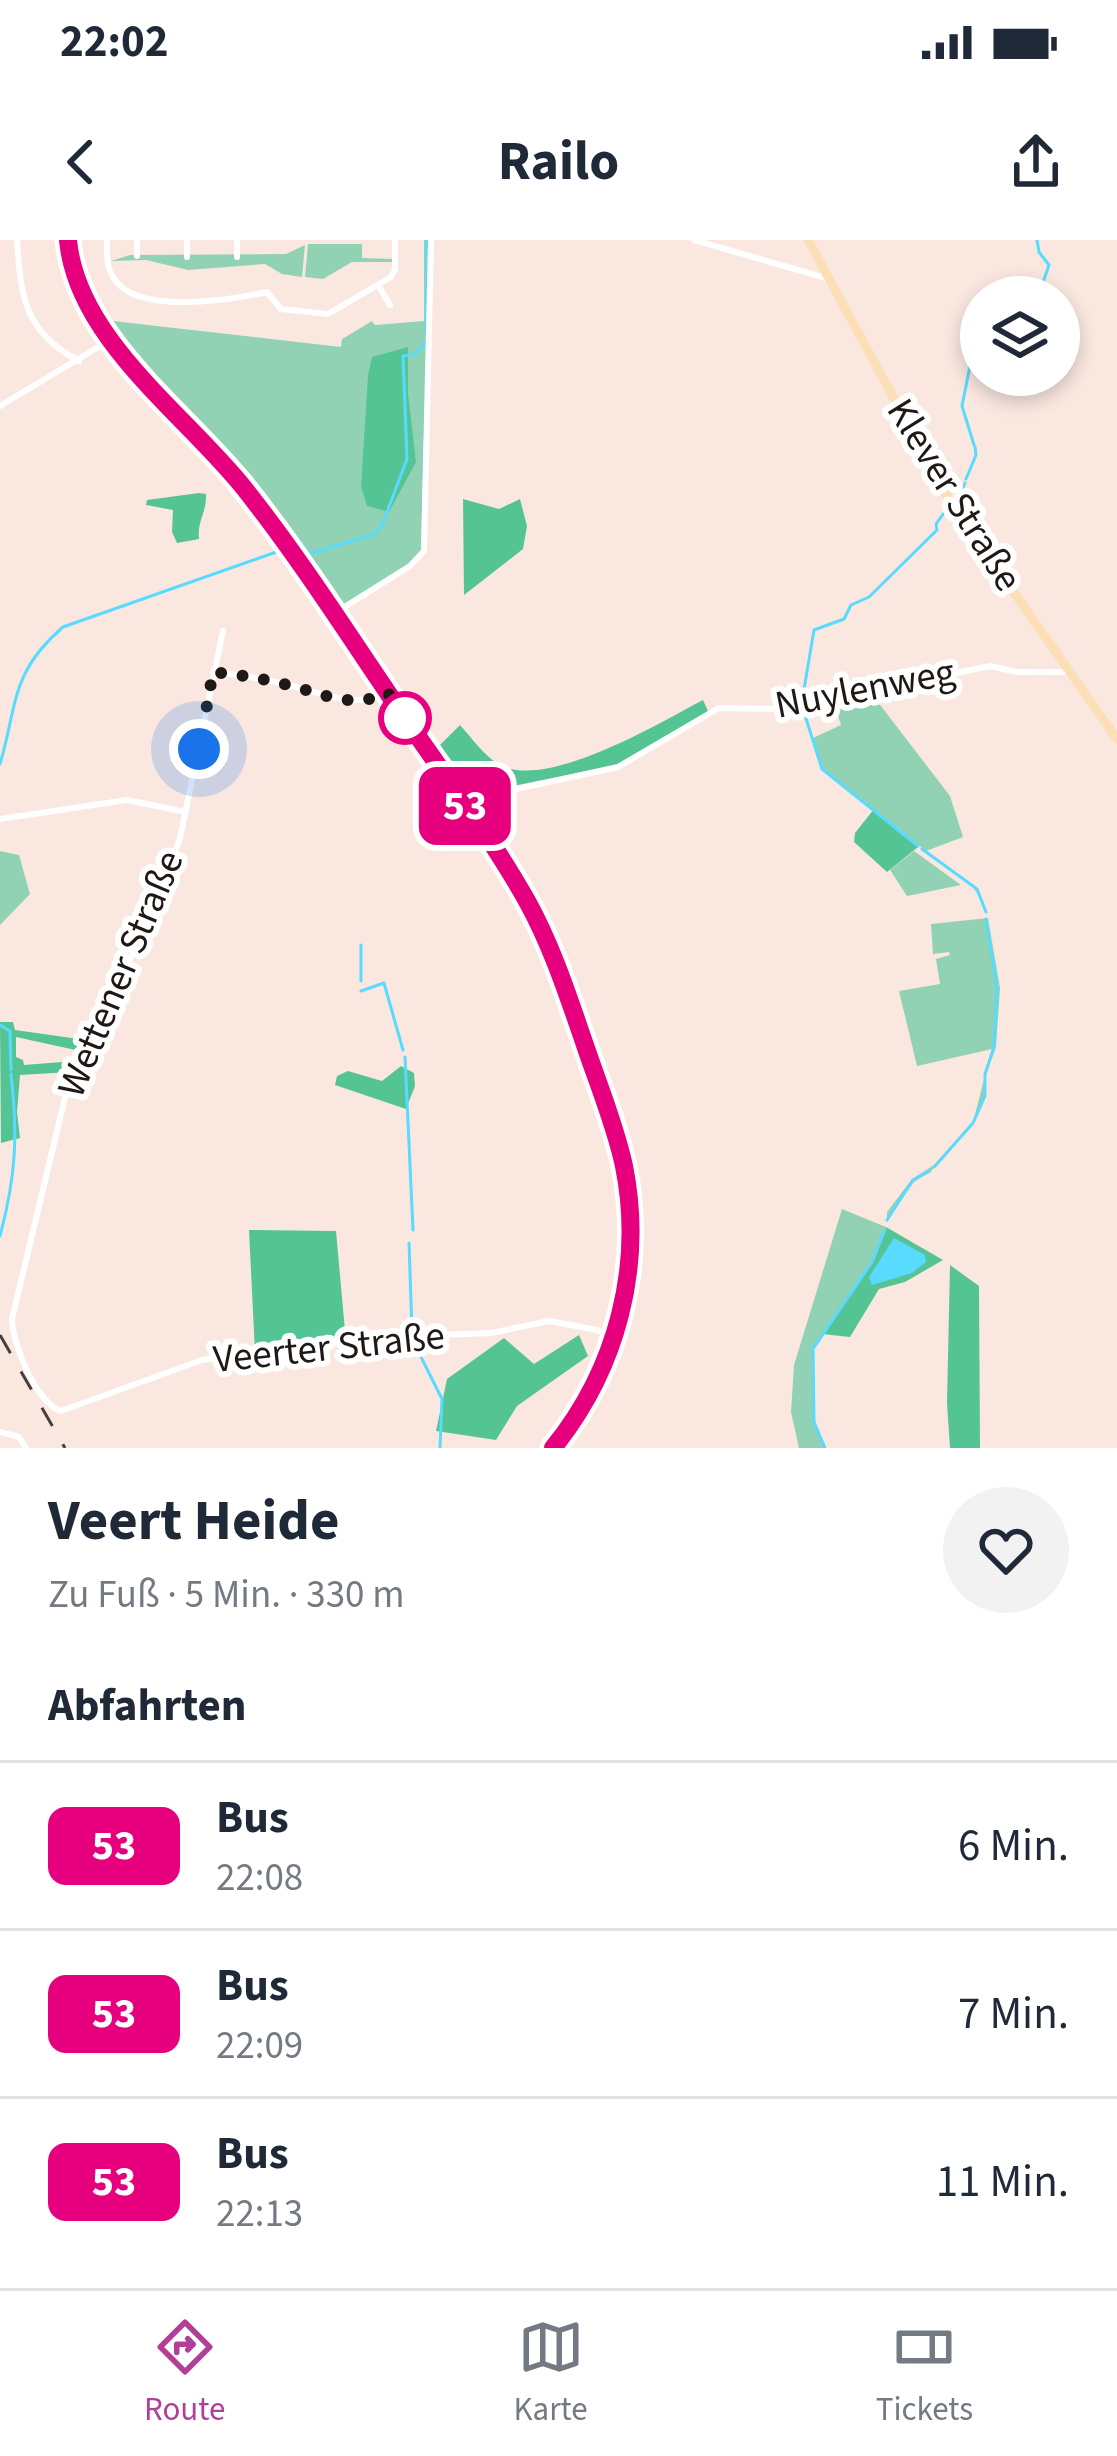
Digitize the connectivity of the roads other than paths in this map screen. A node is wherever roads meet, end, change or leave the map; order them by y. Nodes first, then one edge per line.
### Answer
1 (17, 240) edge
2 (68, 240) edge
3 (107, 240) edge
4 (137, 240) edge
5 (188, 240) edge
6 (237, 240) edge
7 (395, 240) edge
8 (431, 240) edge
9 (694, 240) edge
10 (808, 240) edge
11 (137, 256) dead end
12 (187, 257) dead end
13 (237, 257) dead end
14 (829, 279) junction
15 (378, 285) junction
16 (390, 304) dead end
17 (110, 340) junction
18 (79, 362) junction
19 (0, 406) edge
20 (335, 613) junction
21 (223, 632) dead end
22 (213, 672) junction
23 (1072, 672) junction
24 (388, 693) junction
25 (1117, 739) edge
26 (462, 801) junction
27 (186, 812) junction
28 (0, 820) edge
29 (614, 1338) junction
30 (15, 1345) joint
31 (0, 1432) edge
32 (26, 1448) edge
33 (553, 1448) edge

1 - 18 street
2 - 17 street
3 - 15 street
4 - 11 street
5 - 12 street
6 - 13 street
7 - 15 street
8 - 20 street
9 - 14 street
10 - 14 main road, Klever Straße
14 - 23 main road, Klever Straße
15 - 16 street
17 - 18 street
17 - 20 street
18 - 19 street
20 - 24 street
21 - 22 street, Wettener Straße
22 - 24 street
22 - 27 street, Wettener Straße
23 - 25 main road, Klever Straße
23 - 26 street, Nuylenweg
24 - 26 street
26 - 29 street
27 - 28 street
27 - 30 street, Wettener Straße
29 - 30 street, Veerter Straße
29 - 33 street
31 - 32 street

